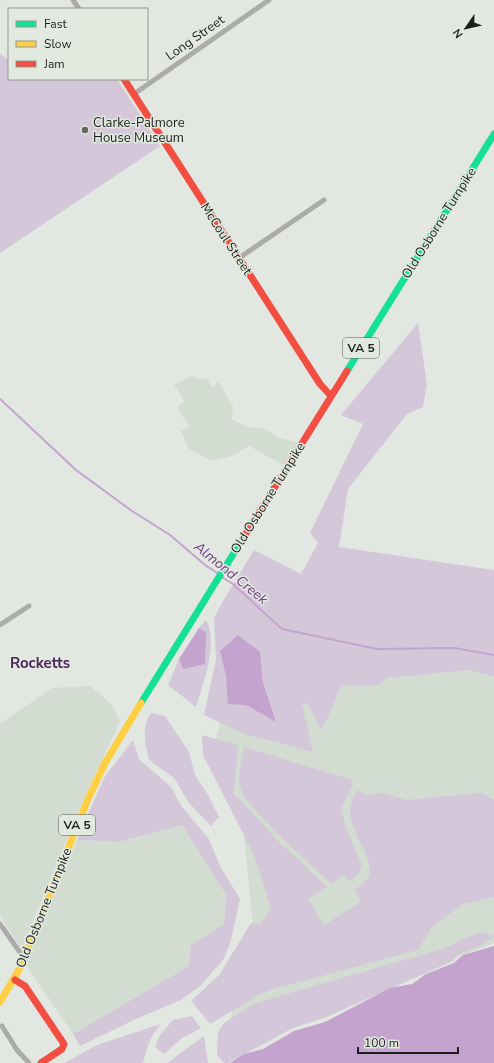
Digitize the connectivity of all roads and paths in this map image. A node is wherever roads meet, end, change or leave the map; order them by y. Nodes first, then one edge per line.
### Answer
1 (269, 0) edge
2 (125, 80) edge
3 (134, 94) junction
4 (494, 134) edge
5 (324, 200) dead end
6 (238, 258) junction
7 (331, 396) junction
8 (29, 606) dead end
9 (0, 625) edge
10 (0, 924) edge
11 (24, 958) junction
12 (15, 980) junction
13 (0, 1002) edge
14 (2, 1026) dead end
15 (29, 1063) edge
16 (41, 1063) edge

1 - 3 street, Long Street
2 - 3 main road, McCoul Street
3 - 6 main road, McCoul Street
4 - 7 main road, Old Osborne Turnpike / VA 5
5 - 6 street
6 - 7 main road, McCoul Street
7 - 11 main road, Old Osborne Turnpike / VA 5
8 - 9 street
10 - 11 street
11 - 12 main road, Old Osborne Turnpike / VA 5
12 - 13 main road, Old Osborne Turnpike / VA 5
12 - 16 main road
14 - 15 street

